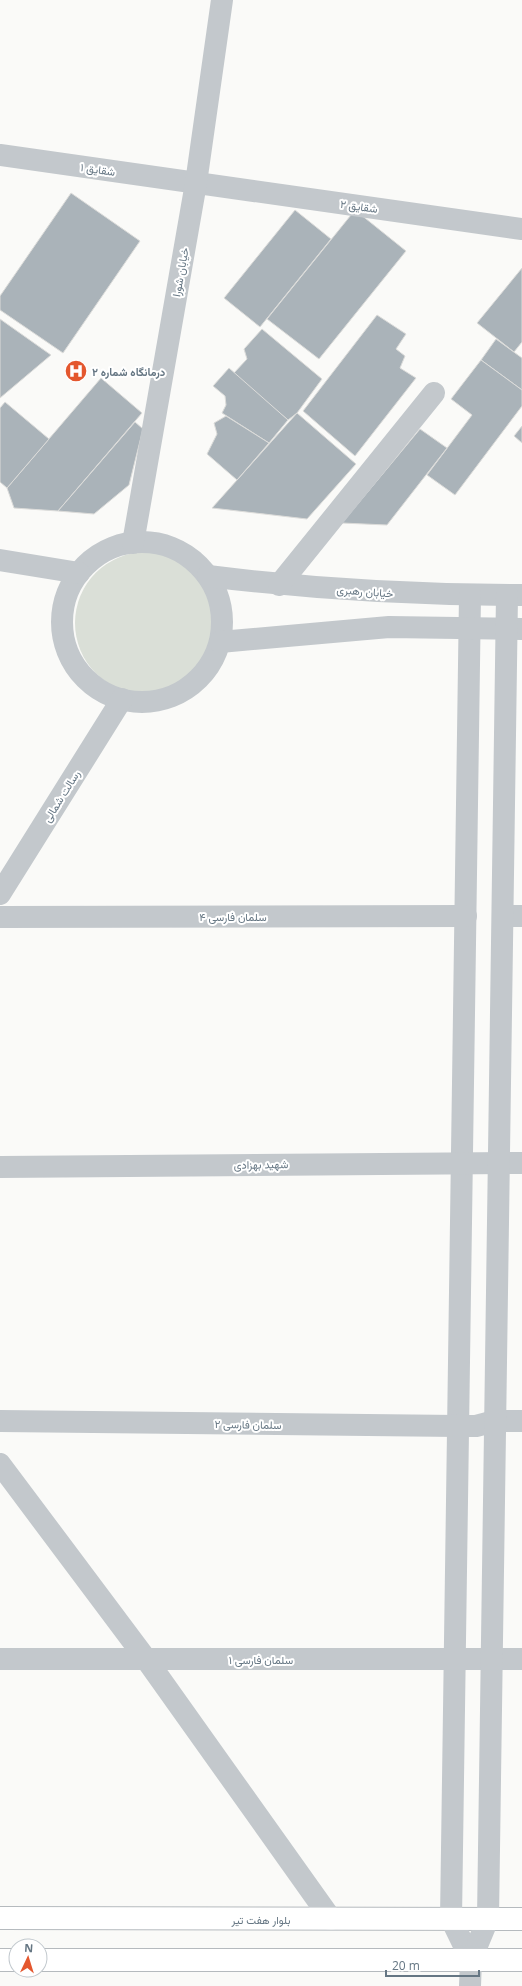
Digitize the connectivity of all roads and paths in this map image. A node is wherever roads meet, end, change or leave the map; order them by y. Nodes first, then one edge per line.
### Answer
1 (222, 0) edge
2 (0, 155) edge
3 (196, 182) junction
4 (522, 229) edge
5 (434, 393) dead end
6 (133, 543) junction
7 (0, 560) edge
8 (79, 572) junction
9 (208, 576) junction
10 (279, 585) junction
11 (470, 595) junction
12 (514, 595) edge
13 (470, 629) junction
14 (514, 629) edge
15 (220, 642) junction
16 (122, 699) junction
17 (0, 894) edge
18 (0, 916) edge
19 (466, 916) junction
20 (512, 916) edge
21 (462, 1162) junction
22 (499, 1163) junction
23 (522, 1163) edge
24 (0, 1167) edge
25 (0, 1421) edge
26 (495, 1421) junction
27 (522, 1421) edge
28 (458, 1426) junction
29 (0, 1464) edge
30 (0, 1659) edge
31 (146, 1659) junction
32 (455, 1659) junction
33 (492, 1659) junction
34 (522, 1659) edge
35 (0, 1918) edge
36 (331, 1919) junction
37 (451, 1919) junction
38 (488, 1919) junction
39 (522, 1919) edge
40 (48, 1960) edge
41 (471, 1960) junction
42 (522, 1960) edge
43 (470, 1986) edge

1 - 3 street, خیابان شورا
2 - 3 street, شقایق ۱
3 - 4 street, شقایق ۲
3 - 6 street, خیابان شورا
5 - 10 street
6 - 8 street
6 - 9 street
7 - 8 street
8 - 16 street
9 - 10 street, خیابان رهبری
9 - 15 street
10 - 11 street, خیابان رهبری
11 - 12 street, خیابان رهبری
11 - 13 street
12 - 14 street
13 - 14 street
13 - 15 street
13 - 19 street
14 - 20 street
15 - 16 street
16 - 17 street, رسالت شمالی
18 - 19 street, سلمان فارسی ۴
19 - 21 street
20 - 22 street
21 - 22 street, شهید بهزادی
21 - 24 street, شهید بهزادی
21 - 28 street
22 - 23 street, شهید بهزادی
22 - 26 street
25 - 28 street, سلمان فارسی ۲
26 - 27 street, سلمان فارسی ۲
26 - 28 street, سلمان فارسی ۲
26 - 33 street
28 - 32 street
29 - 31 street
30 - 31 street, سلمان فارسی ۱
31 - 32 street, سلمان فارسی ۱
31 - 36 street
32 - 33 street, سلمان فارسی ۱
32 - 37 street
33 - 34 street, سلمان فارسی ۱
33 - 38 street
35 - 36 main road, بلوار هفت تیر
36 - 37 main road, بلوار هفت تیر
37 - 38 main road, بلوار هفت تیر
37 - 41 street
38 - 39 main road, بلوار هفت تیر
38 - 41 street
40 - 41 main road
41 - 42 main road
41 - 43 street

